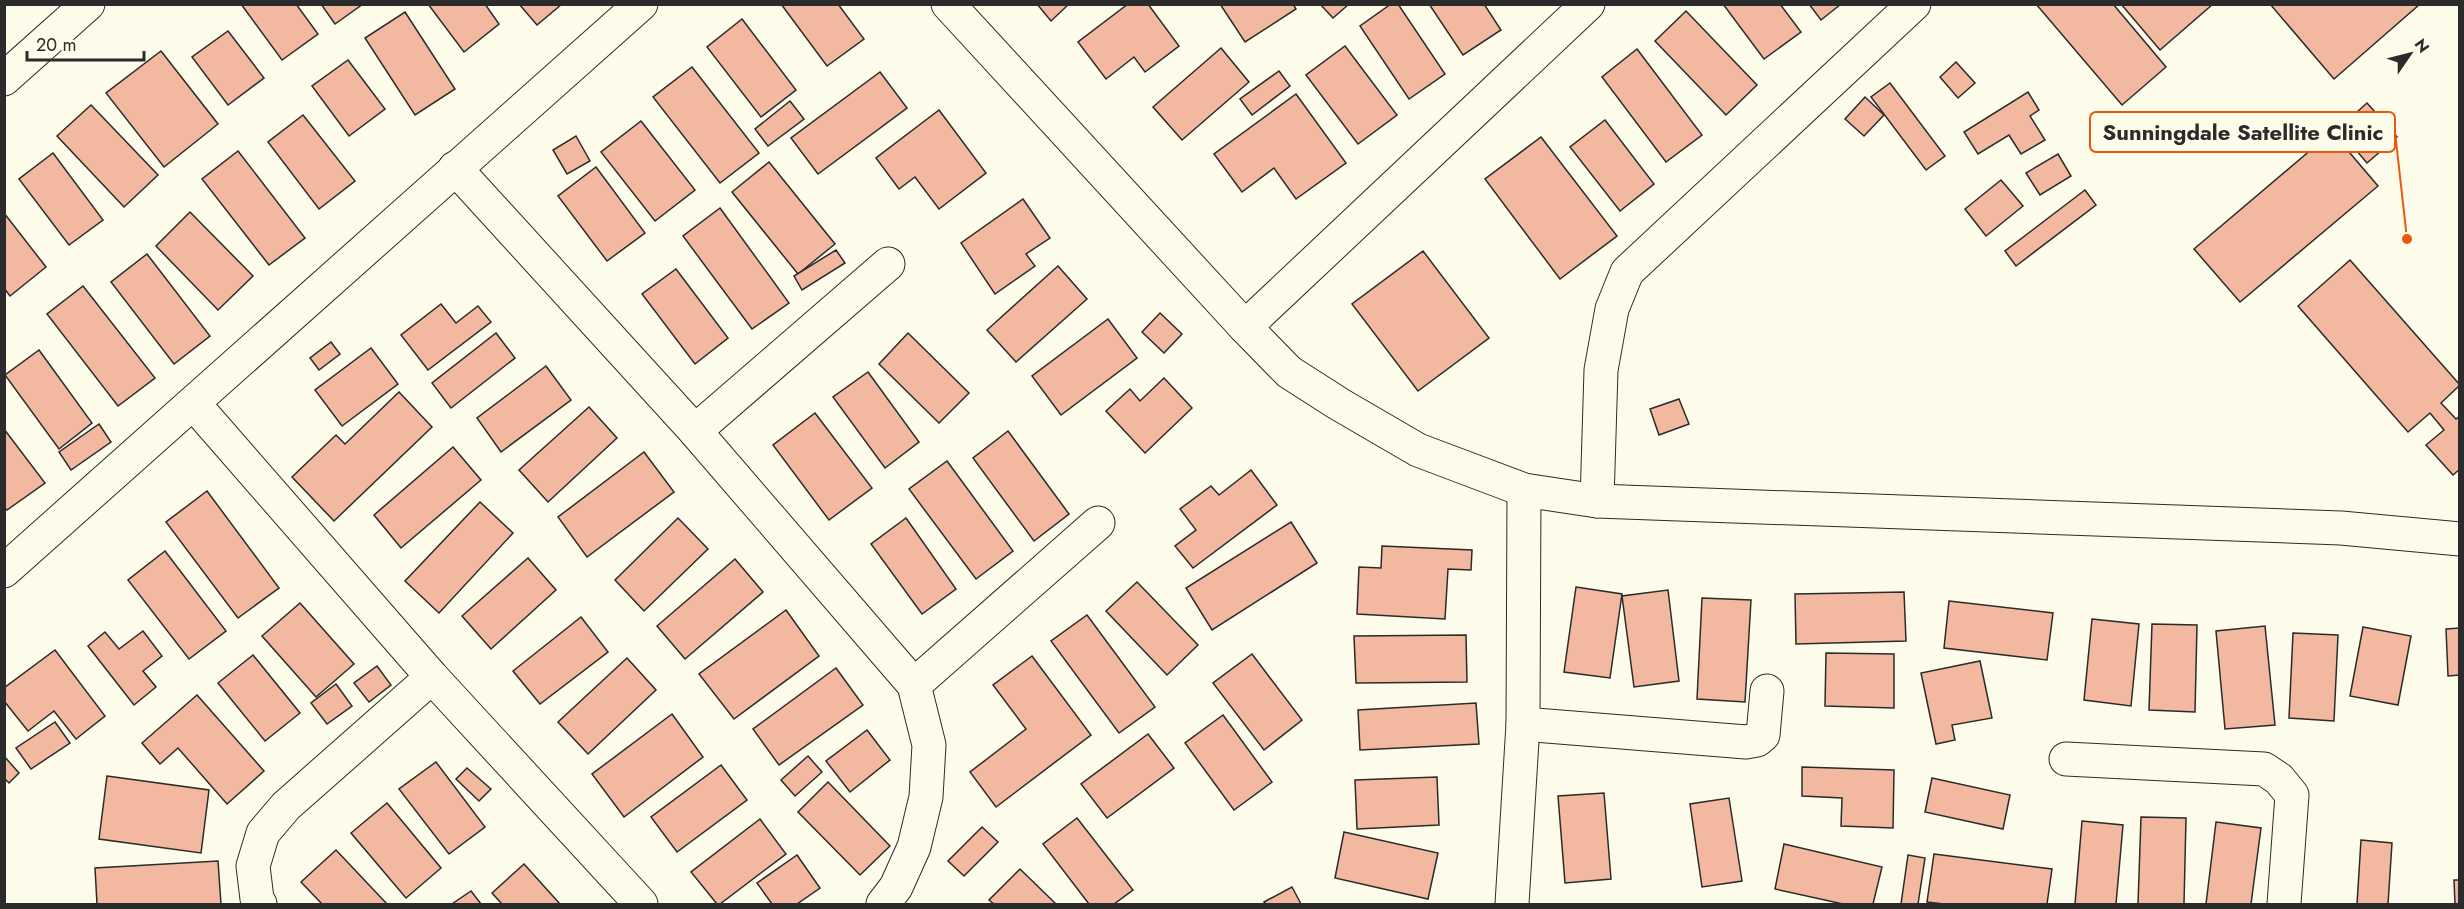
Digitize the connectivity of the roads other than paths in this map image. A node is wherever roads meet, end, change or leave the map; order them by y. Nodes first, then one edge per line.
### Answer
1 (88, 4) edge
2 (641, 4) edge
3 (948, 4) edge
4 (1588, 4) edge
5 (1914, 4) edge
6 (4, 79) edge
7 (455, 168) junction
8 (888, 264) dead end
9 (1245, 327) junction
10 (194, 404) junction
11 (695, 431) junction
12 (1524, 490) junction
13 (1597, 501) junction
14 (1098, 523) dead end
15 (2460, 539) edge
16 (4, 571) edge
17 (432, 676) junction
18 (914, 685) junction
19 (1767, 691) dead end
20 (1522, 724) junction
21 (2066, 759) dead end
22 (260, 904) edge
23 (641, 904) edge
24 (883, 904) edge
25 (1512, 904) edge
26 (2284, 904) edge

1 - 6 street
2 - 7 street
3 - 9 street
4 - 9 street
5 - 13 street
7 - 10 street
7 - 11 street
8 - 11 street
9 - 12 street
10 - 16 street
10 - 17 street
11 - 18 street
12 - 13 street
12 - 20 street
13 - 15 street
14 - 18 street
17 - 22 street
17 - 23 street
18 - 24 street
19 - 20 street
20 - 25 street
21 - 26 street

